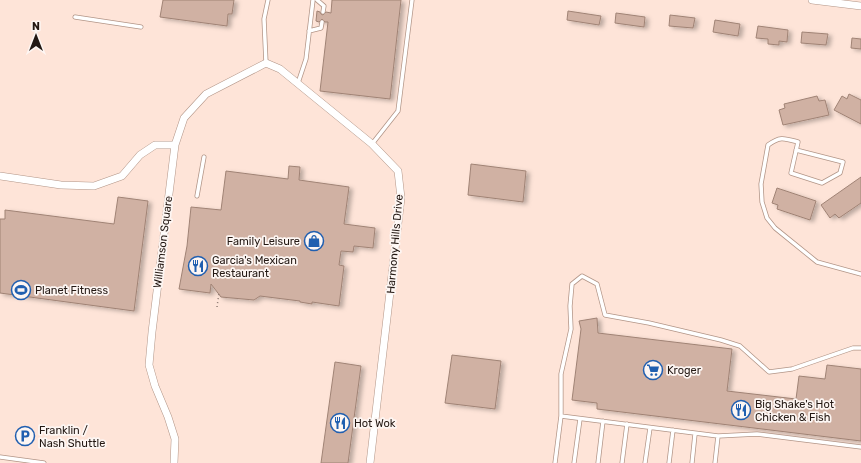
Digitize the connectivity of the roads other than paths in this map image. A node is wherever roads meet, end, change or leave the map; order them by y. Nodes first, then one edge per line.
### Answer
1 (268, 0) edge
2 (313, 0) edge
3 (316, 0) edge
4 (412, 0) edge
5 (812, 0) edge
6 (861, 6) edge
7 (323, 12) dead end
8 (75, 17) dead end
9 (322, 22) dead end
10 (141, 27) dead end
11 (309, 31) junction
12 (266, 63) junction
13 (298, 84) junction
14 (372, 144) junction
15 (175, 145) junction
16 (796, 150) junction
17 (204, 157) dead end
18 (0, 176) edge
19 (197, 196) dead end
20 (861, 274) edge
21 (861, 348) edge
22 (561, 416) junction
23 (580, 419) junction
24 (603, 421) junction
25 (627, 424) junction
26 (650, 428) junction
27 (672, 430) junction
28 (695, 434) junction
29 (718, 436) junction
30 (861, 447) edge
31 (0, 457) edge
32 (31, 462) edge
33 (44, 463) edge
34 (174, 463) edge
35 (370, 463) edge
36 (555, 463) edge
37 (574, 463) edge
38 (598, 463) edge
39 (622, 463) edge
40 (645, 463) edge
41 (669, 463) edge
42 (692, 463) edge
43 (715, 463) edge

1 - 12 lane
2 - 11 lane
3 - 7 lane
4 - 14 lane
5 - 6 street
8 - 10 lane
9 - 11 lane
11 - 13 lane
12 - 13 street, Harmony Hills Drive
12 - 15 street, Williamson Square
13 - 14 street, Harmony Hills Drive
14 - 35 street, Harmony Hills Drive
15 - 18 street
15 - 34 street, Williamson Square
16 - 16 lane
16 - 20 lane
17 - 19 lane
21 - 22 lane
22 - 23 lane
22 - 36 lane
23 - 24 lane
23 - 37 lane
24 - 25 lane
24 - 38 lane
25 - 26 lane
25 - 39 lane
26 - 27 lane
26 - 40 lane
27 - 28 lane
27 - 41 lane
28 - 29 lane
28 - 42 lane
29 - 30 lane
29 - 43 lane
31 - 32 lane
32 - 33 lane

